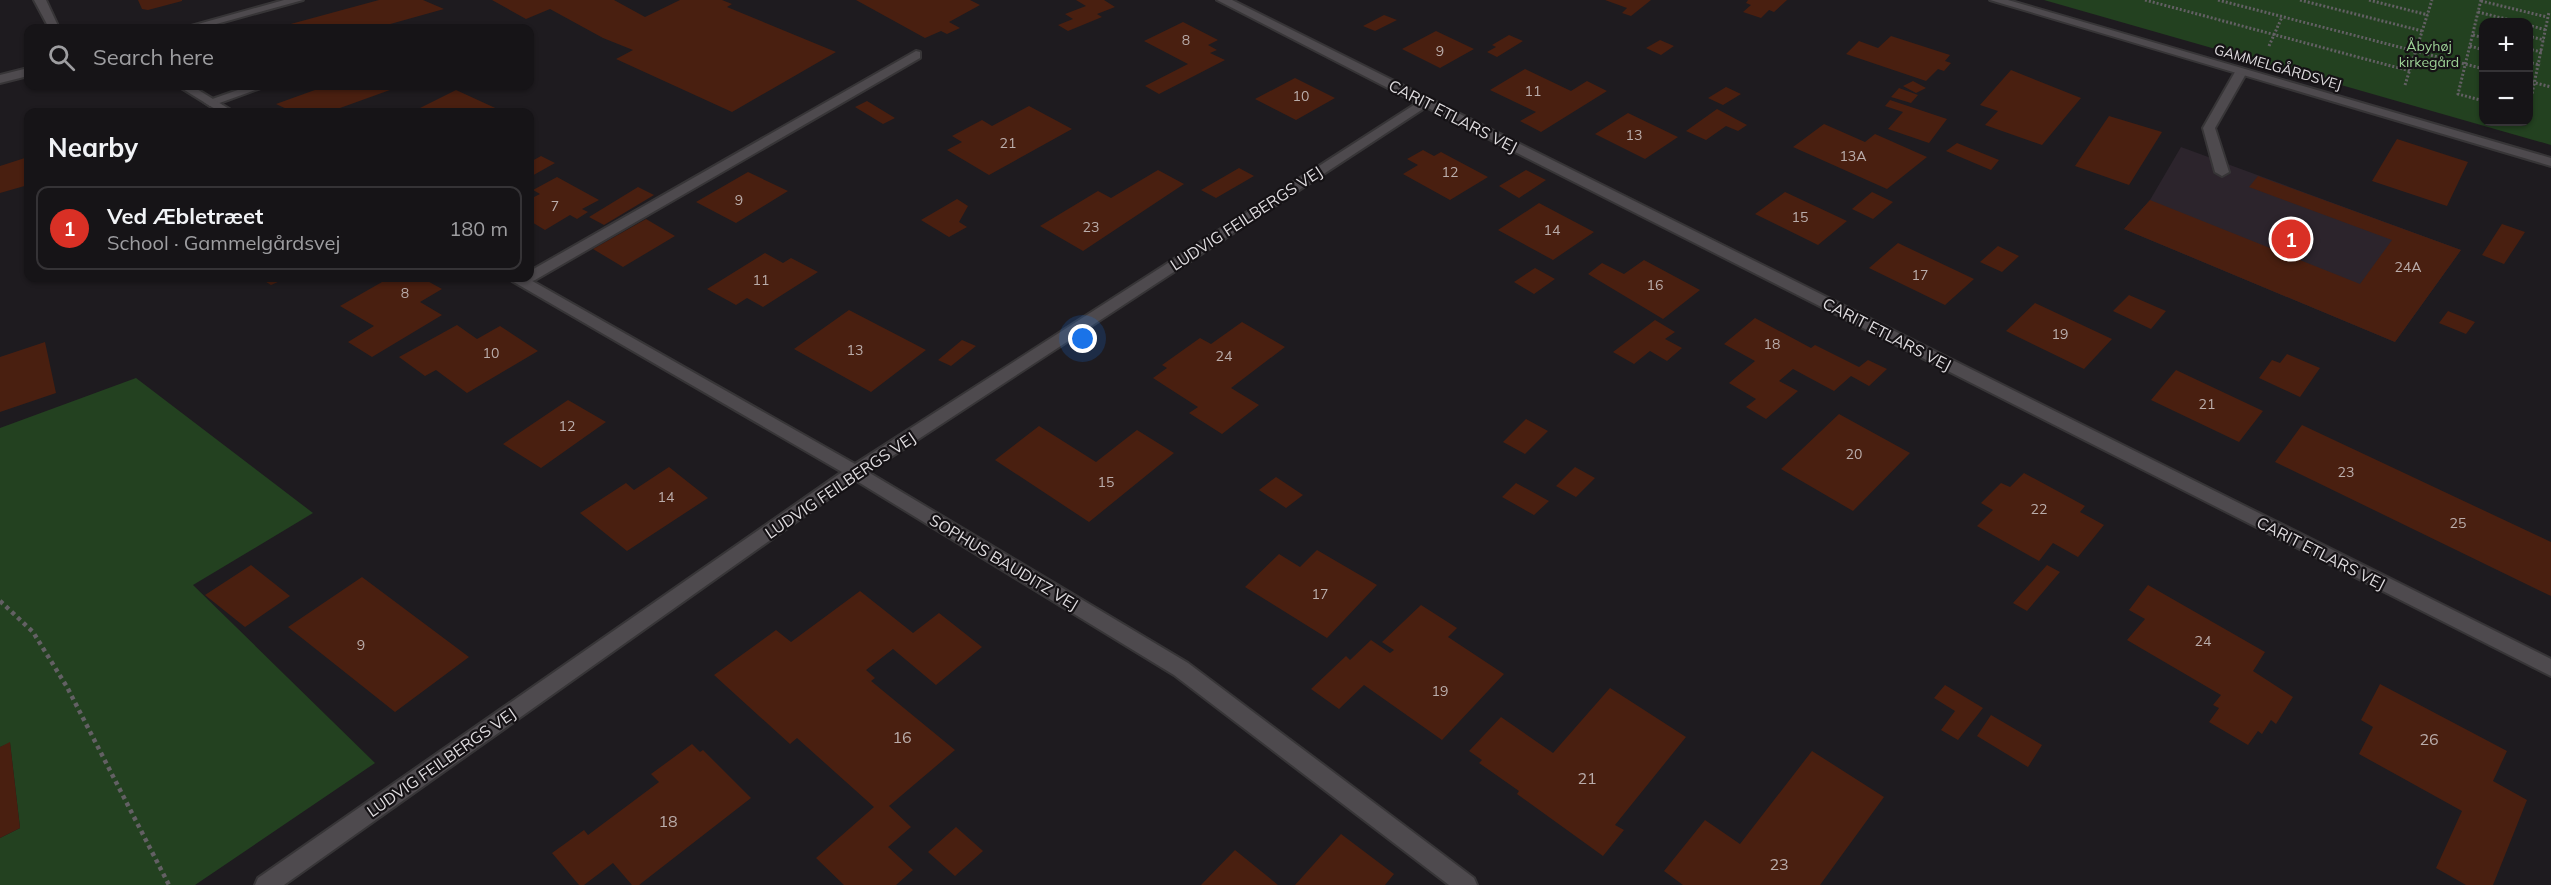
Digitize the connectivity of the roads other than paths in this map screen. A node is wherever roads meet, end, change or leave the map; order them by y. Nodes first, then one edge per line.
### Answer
1 (40, 0) edge
2 (297, 0) edge
3 (1223, 0) edge
4 (1996, 0) edge
5 (52, 24) edge
6 (205, 24) edge
7 (916, 55) dead end
8 (2241, 72) junction
9 (24, 73) edge
10 (0, 79) edge
11 (190, 90) edge
12 (248, 90) edge
13 (210, 102) junction
14 (1426, 102) junction
15 (221, 108) edge
16 (2551, 162) edge
17 (2222, 172) dead end
18 (534, 272) edge
19 (531, 282) edge
20 (855, 472) junction
21 (2551, 668) edge
22 (266, 885) edge
23 (1466, 885) edge

1 - 5 street
2 - 6 street
3 - 14 street, CARIT ETLARS VEJ
4 - 8 street, GAMMELGÅRDSVEJ
7 - 18 street
8 - 16 street, GAMMELGÅRDSVEJ
8 - 17 street
9 - 10 street
11 - 13 street
12 - 13 street
13 - 15 street
14 - 20 street, LUDVIG FEILBERGS VEJ
14 - 21 street, CARIT ETLARS VEJ
19 - 20 street, SOPHUS BAUDITZ VEJ
20 - 22 street, LUDVIG FEILBERGS VEJ
20 - 23 street, SOPHUS BAUDITZ VEJ

